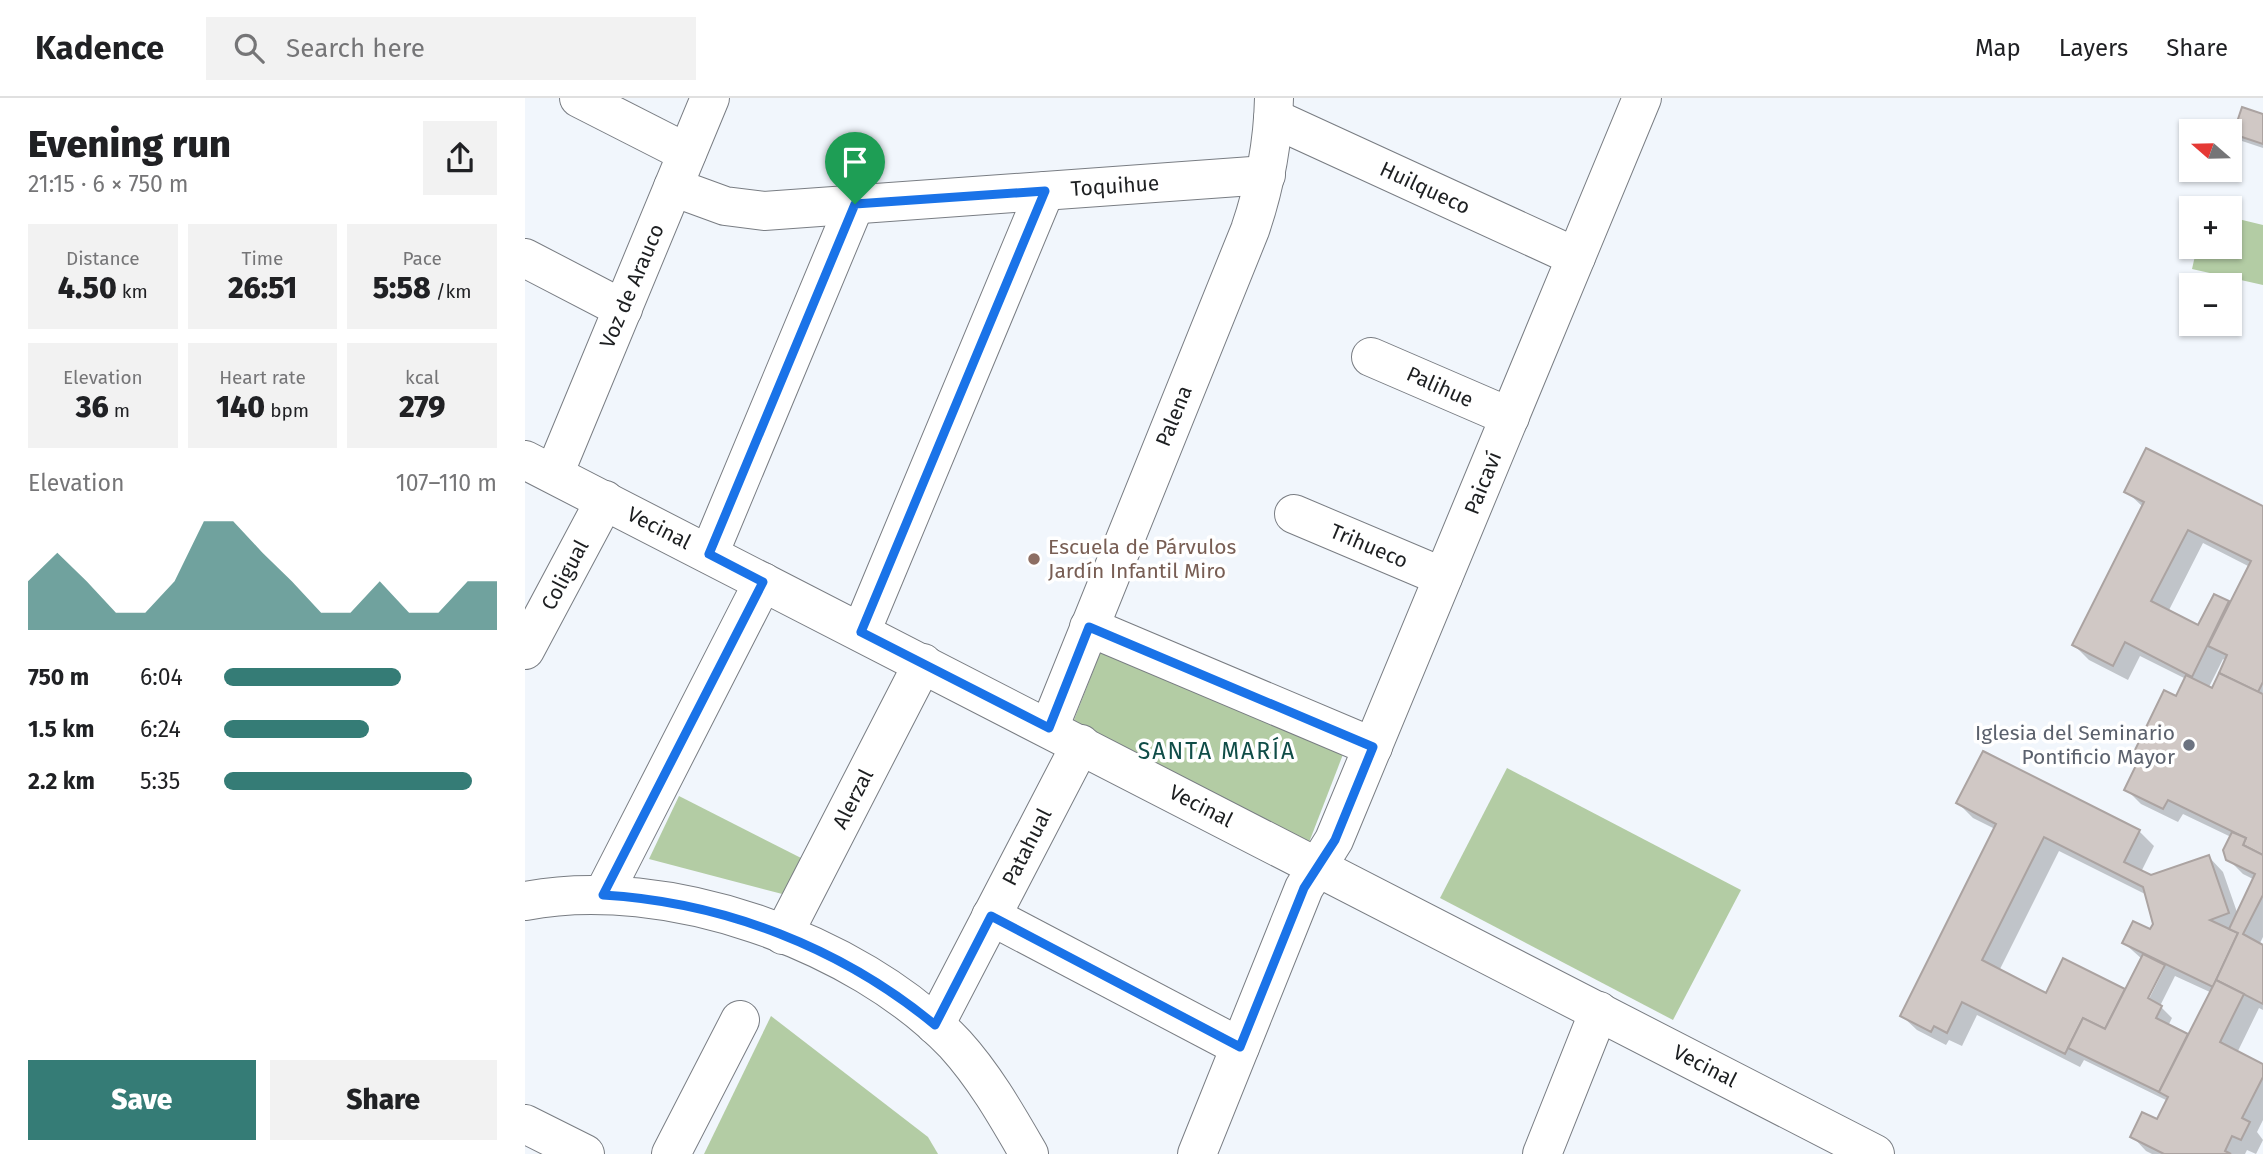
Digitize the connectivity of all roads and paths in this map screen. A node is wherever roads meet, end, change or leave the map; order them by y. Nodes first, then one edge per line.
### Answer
1 (579, 98) edge
2 (710, 98) edge
3 (1642, 98) edge
4 (1274, 108) edge
5 (680, 170) junction
6 (1266, 174) junction
7 (1045, 191) junction
8 (855, 204) junction
9 (1576, 257) junction
10 (525, 258) edge
11 (623, 309) junction
12 (1370, 357) dead end
13 (1510, 417) junction
14 (539, 467) edge
15 (605, 500) junction
16 (1294, 514) dead end
17 (709, 554) junction
18 (1444, 578) junction
19 (763, 582) junction
20 (1089, 627) junction
21 (861, 632) junction
22 (525, 650) edge
23 (923, 663) junction
24 (1065, 736) junction
25 (1373, 747) junction
26 (1318, 866) junction
27 (603, 895) junction
28 (525, 901) edge
29 (991, 916) junction
30 (783, 934) junction
31 (1599, 1011) junction
32 (740, 1020) dead end
33 (935, 1025) junction
34 (1240, 1047) junction
35 (525, 1124) edge
36 (1873, 1153) edge
37 (585, 1154) edge
38 (671, 1154) edge
39 (1029, 1154) edge
40 (1197, 1154) edge
41 (1542, 1154) edge

1 - 5 street, Toquihue
2 - 5 street, Voz de Arauco
3 - 9 street, Paicaví
4 - 6 street, Palena
4 - 9 street, Huilqueco
5 - 8 street, Toquihue
5 - 11 street, Voz de Arauco
6 - 7 street, Toquihue
6 - 20 street, Palena
7 - 8 street, Toquihue
7 - 21 street
8 - 17 street
9 - 13 street, Paicaví
10 - 11 street
11 - 14 street, Voz de Arauco
12 - 13 street, Palihue
13 - 18 street, Paicaví
14 - 15 street, Vecinal
15 - 17 street, Vecinal
15 - 22 street, Coligual
16 - 18 street, Trihueco
17 - 19 street, Vecinal
18 - 25 street, Paicaví
19 - 21 street, Vecinal
19 - 27 street
20 - 24 street, Palena
20 - 25 street
21 - 23 street, Vecinal
23 - 24 street, Vecinal
23 - 30 street, Alerzal
24 - 26 street, Vecinal
24 - 29 street, Patahual
25 - 26 street, Paicaví
26 - 31 street, Vecinal
26 - 34 street, Paicaví
27 - 28 street
27 - 30 street
29 - 33 street, Patahual
29 - 34 street
30 - 33 street
31 - 36 street, Vecinal
31 - 41 street
32 - 38 street
33 - 39 street
34 - 40 street, Paicaví
35 - 37 street

